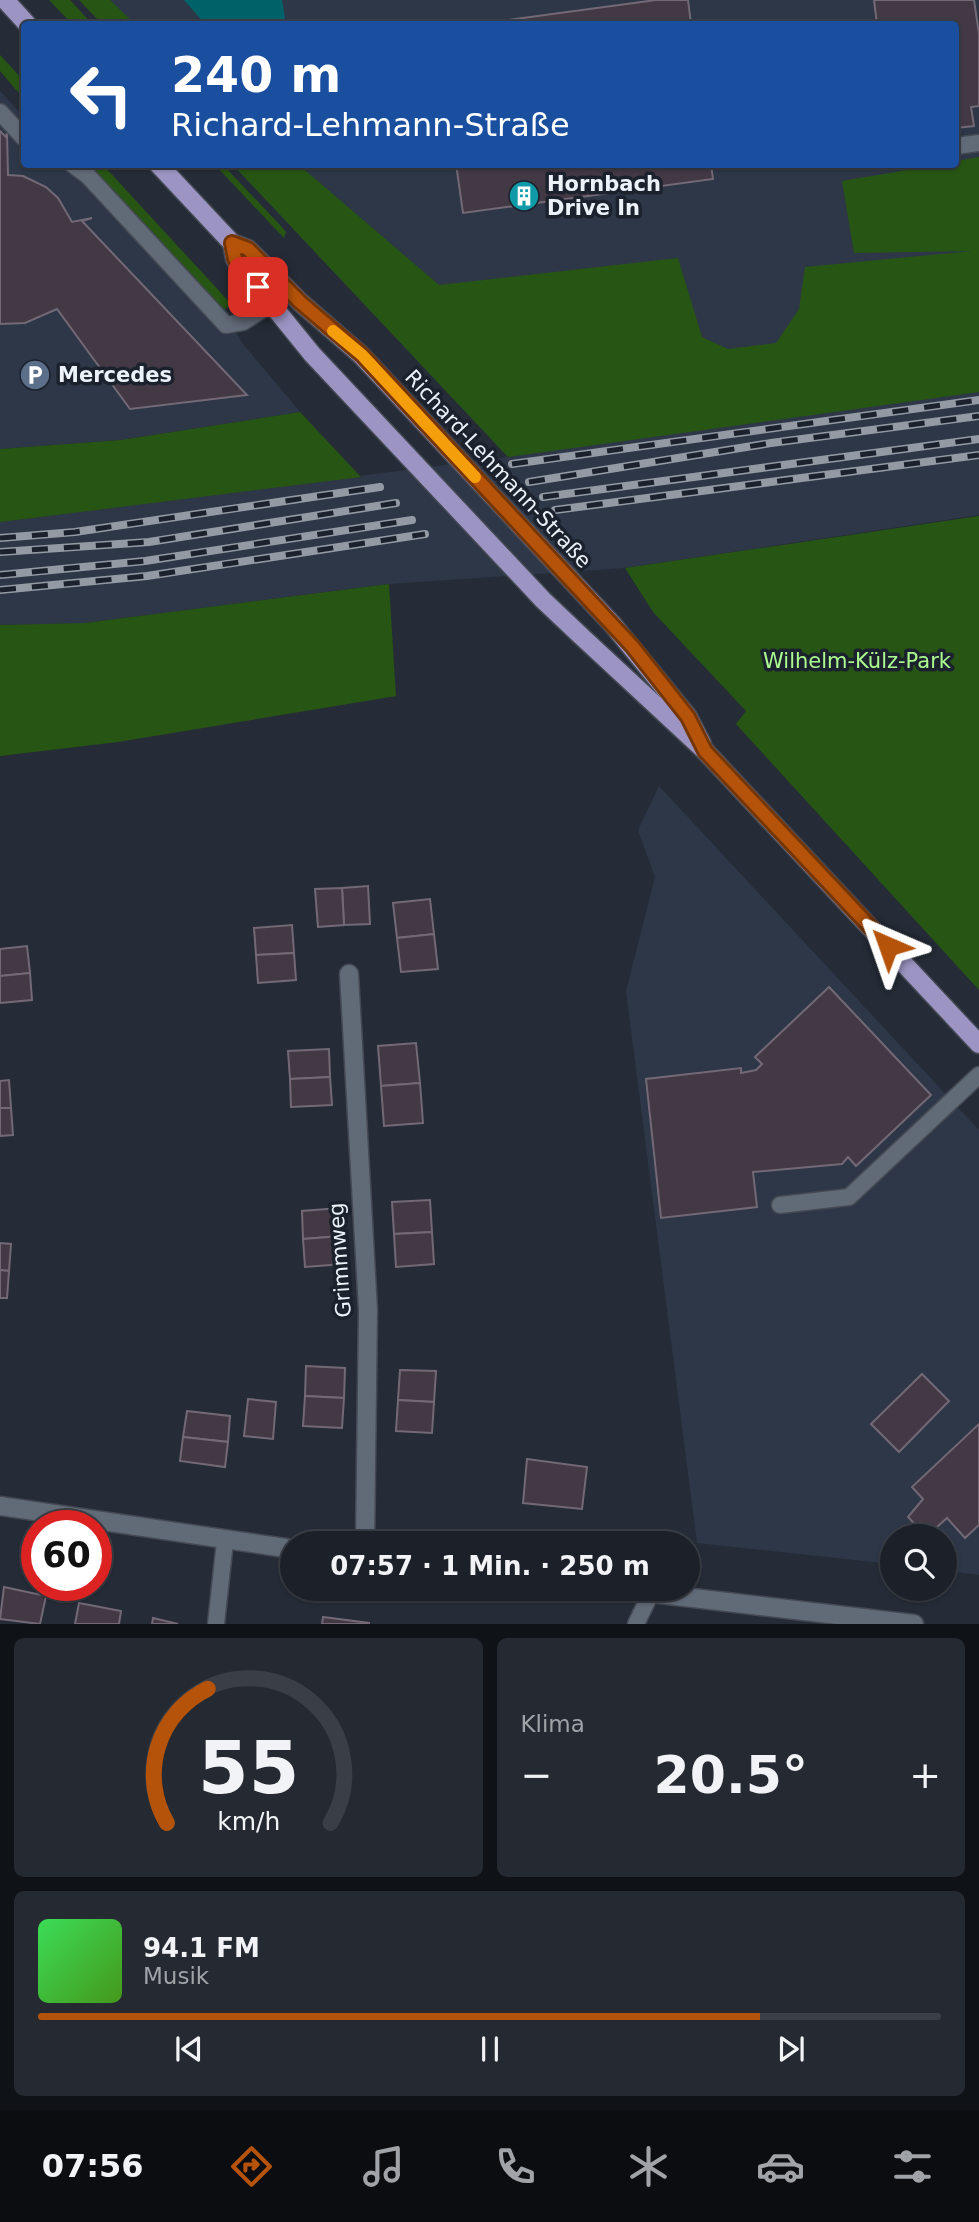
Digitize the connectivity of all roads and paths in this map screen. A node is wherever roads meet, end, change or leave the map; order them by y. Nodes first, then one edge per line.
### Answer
1 (5, 0) edge
2 (24, 21) edge
3 (0, 112) edge
4 (21, 135) edge
5 (979, 143) edge
6 (959, 146) edge
7 (77, 168) edge
8 (162, 168) edge
9 (232, 243) junction
10 (271, 304) junction
11 (705, 751) junction
12 (349, 974) dead end
13 (979, 1044) edge
14 (979, 1074) edge
15 (780, 1205) dead end
16 (0, 1506) edge
17 (365, 1531) edge
18 (225, 1541) junction
19 (280, 1548) edge
20 (700, 1599) edge
21 (646, 1601) edge
22 (216, 1623) edge
23 (636, 1623) edge
24 (914, 1623) edge

1 - 2 main road
3 - 4 lane
5 - 6 lane
7 - 10 lane
8 - 9 main road, Richard-Lehmann-Straße
9 - 10 main road, Richard-Lehmann-Straße
9 - 11 main road, Richard-Lehmann-Straße, bridge
10 - 11 main road, Richard-Lehmann-Straße, bridge
11 - 13 main road, Richard-Lehmann-Straße
12 - 17 main road, Grimmweg
14 - 15 lane
16 - 18 main road
18 - 19 main road
18 - 22 lane
20 - 24 main road
21 - 23 lane

